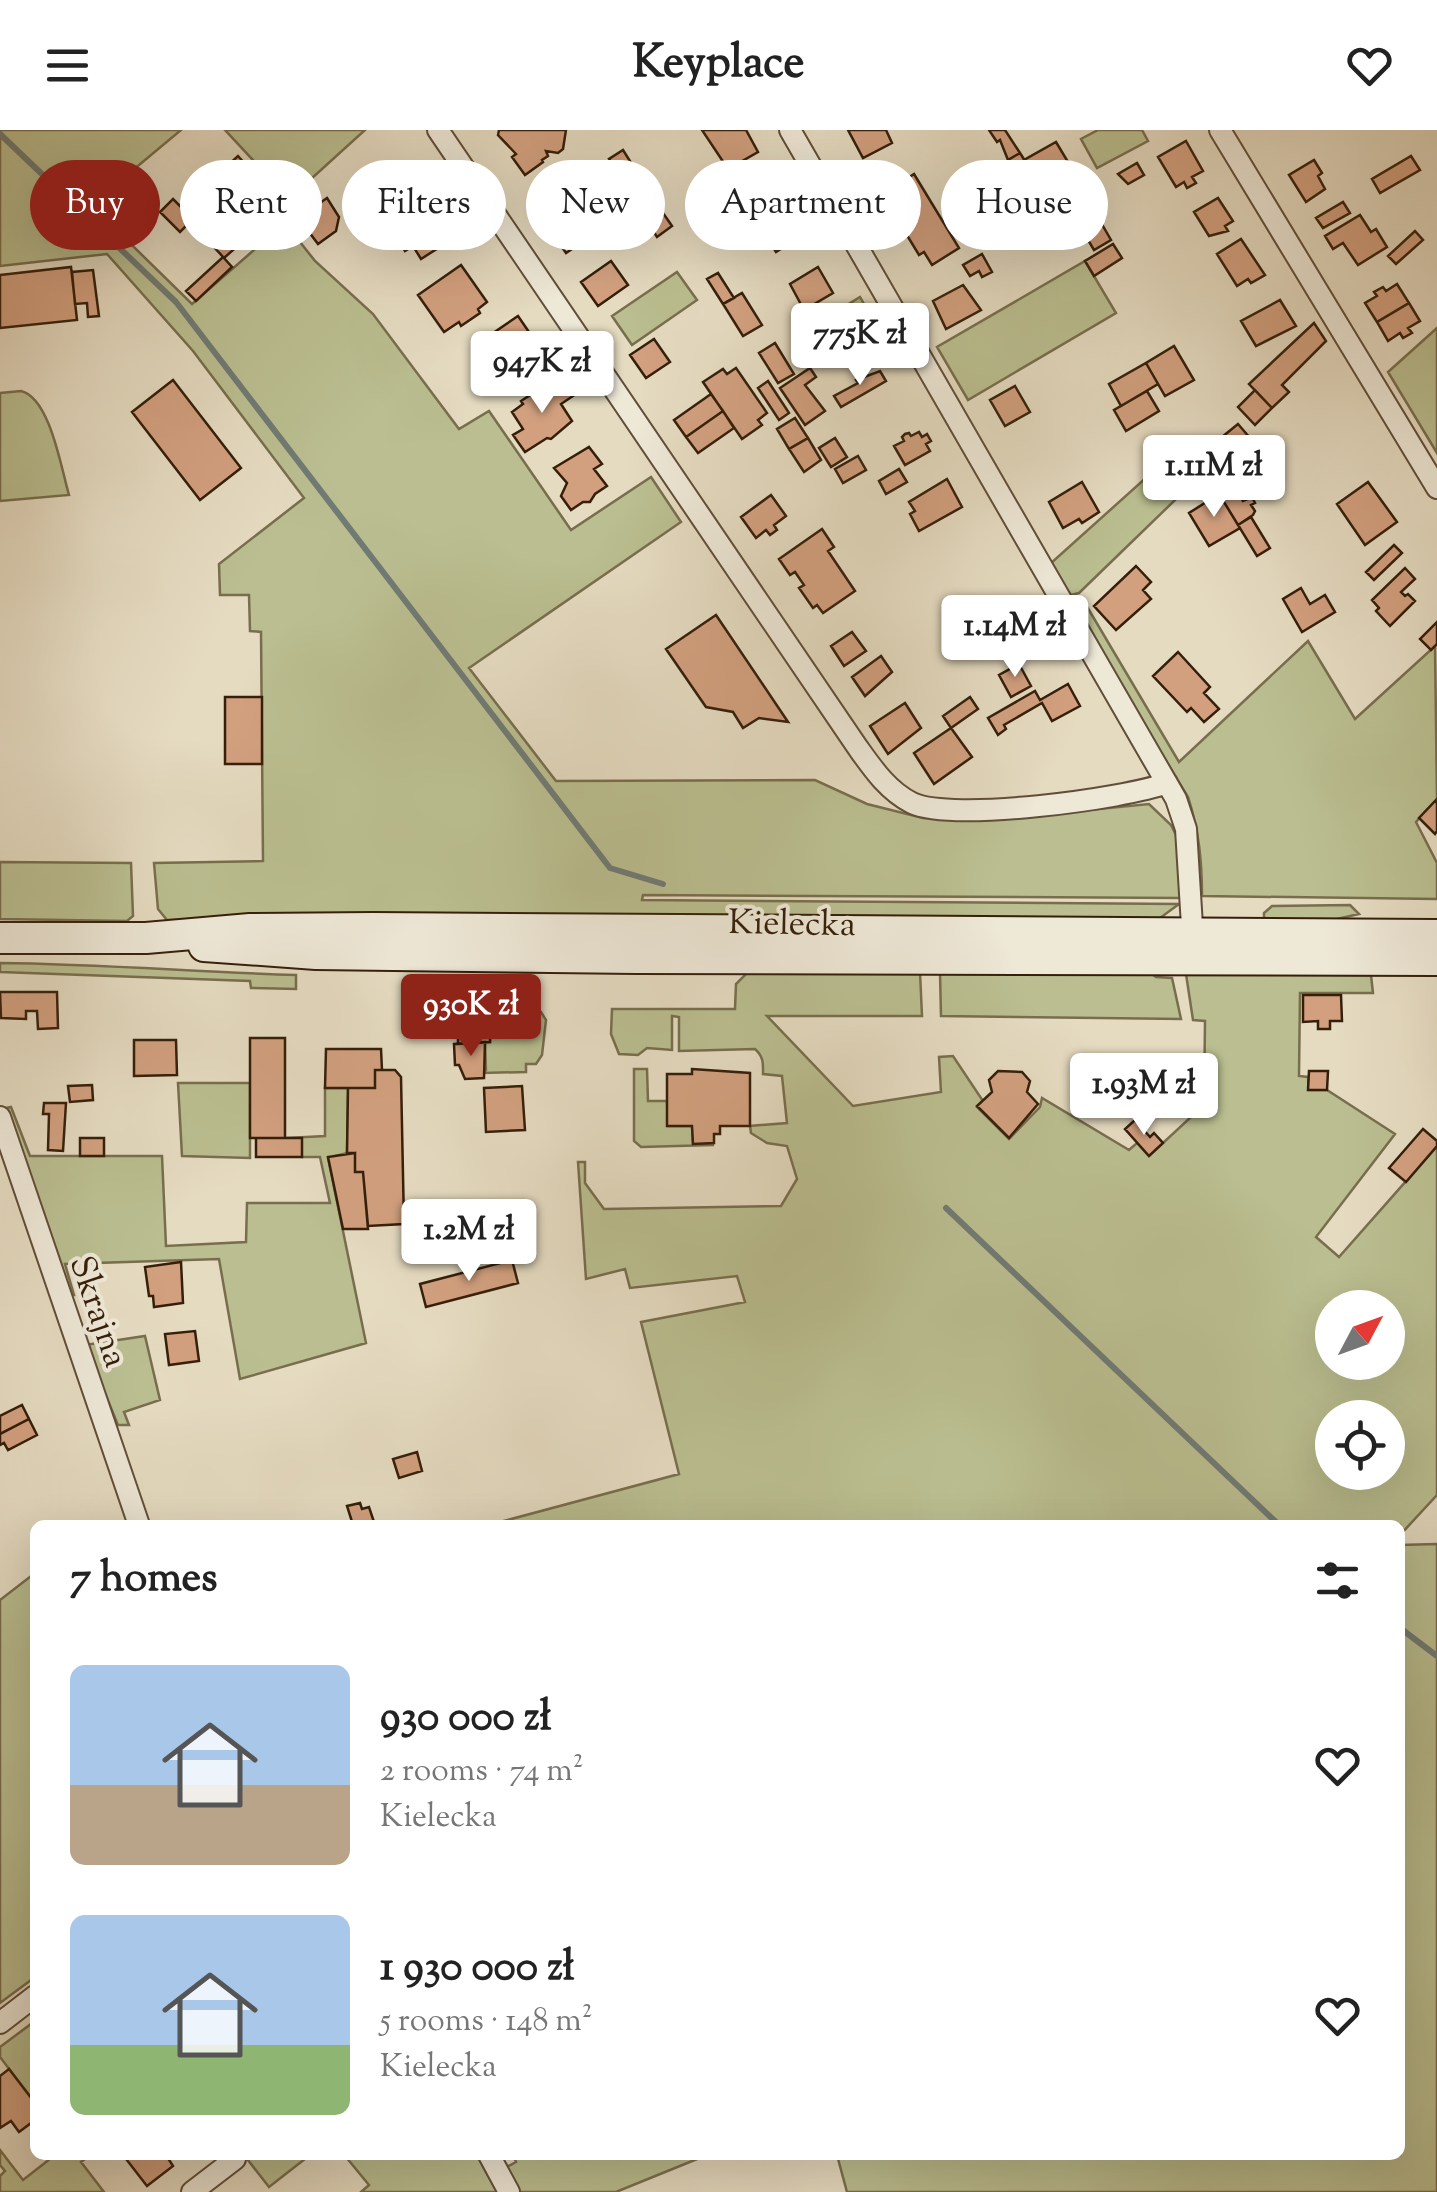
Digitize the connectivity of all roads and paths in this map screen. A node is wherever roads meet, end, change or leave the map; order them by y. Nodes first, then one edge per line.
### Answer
1 (438, 130) edge
2 (790, 130) edge
3 (1220, 130) edge
4 (1437, 488) edge
5 (1167, 783) junction
6 (1190, 934) junction
7 (1437, 934) edge
8 (0, 938) edge
9 (146, 938) junction
10 (1437, 960) edge
11 (1206, 961) junction
12 (1151, 962) junction
13 (0, 1117) edge
14 (137, 1520) edge
15 (30, 2000) edge
16 (0, 2023) edge
17 (234, 2160) edge
18 (492, 2160) edge
19 (192, 2192) edge
20 (509, 2192) edge

1 - 5 street
2 - 5 street
3 - 4 street
5 - 6 street
6 - 7 main road, Kielecka
6 - 9 main road, Kielecka
6 - 11 street
6 - 12 street
8 - 9 main road, Kielecka
9 - 12 main road, Kielecka
10 - 11 main road, Kielecka
11 - 12 main road, Kielecka
13 - 14 street, Skrajna
15 - 16 street
17 - 19 street
18 - 20 street

